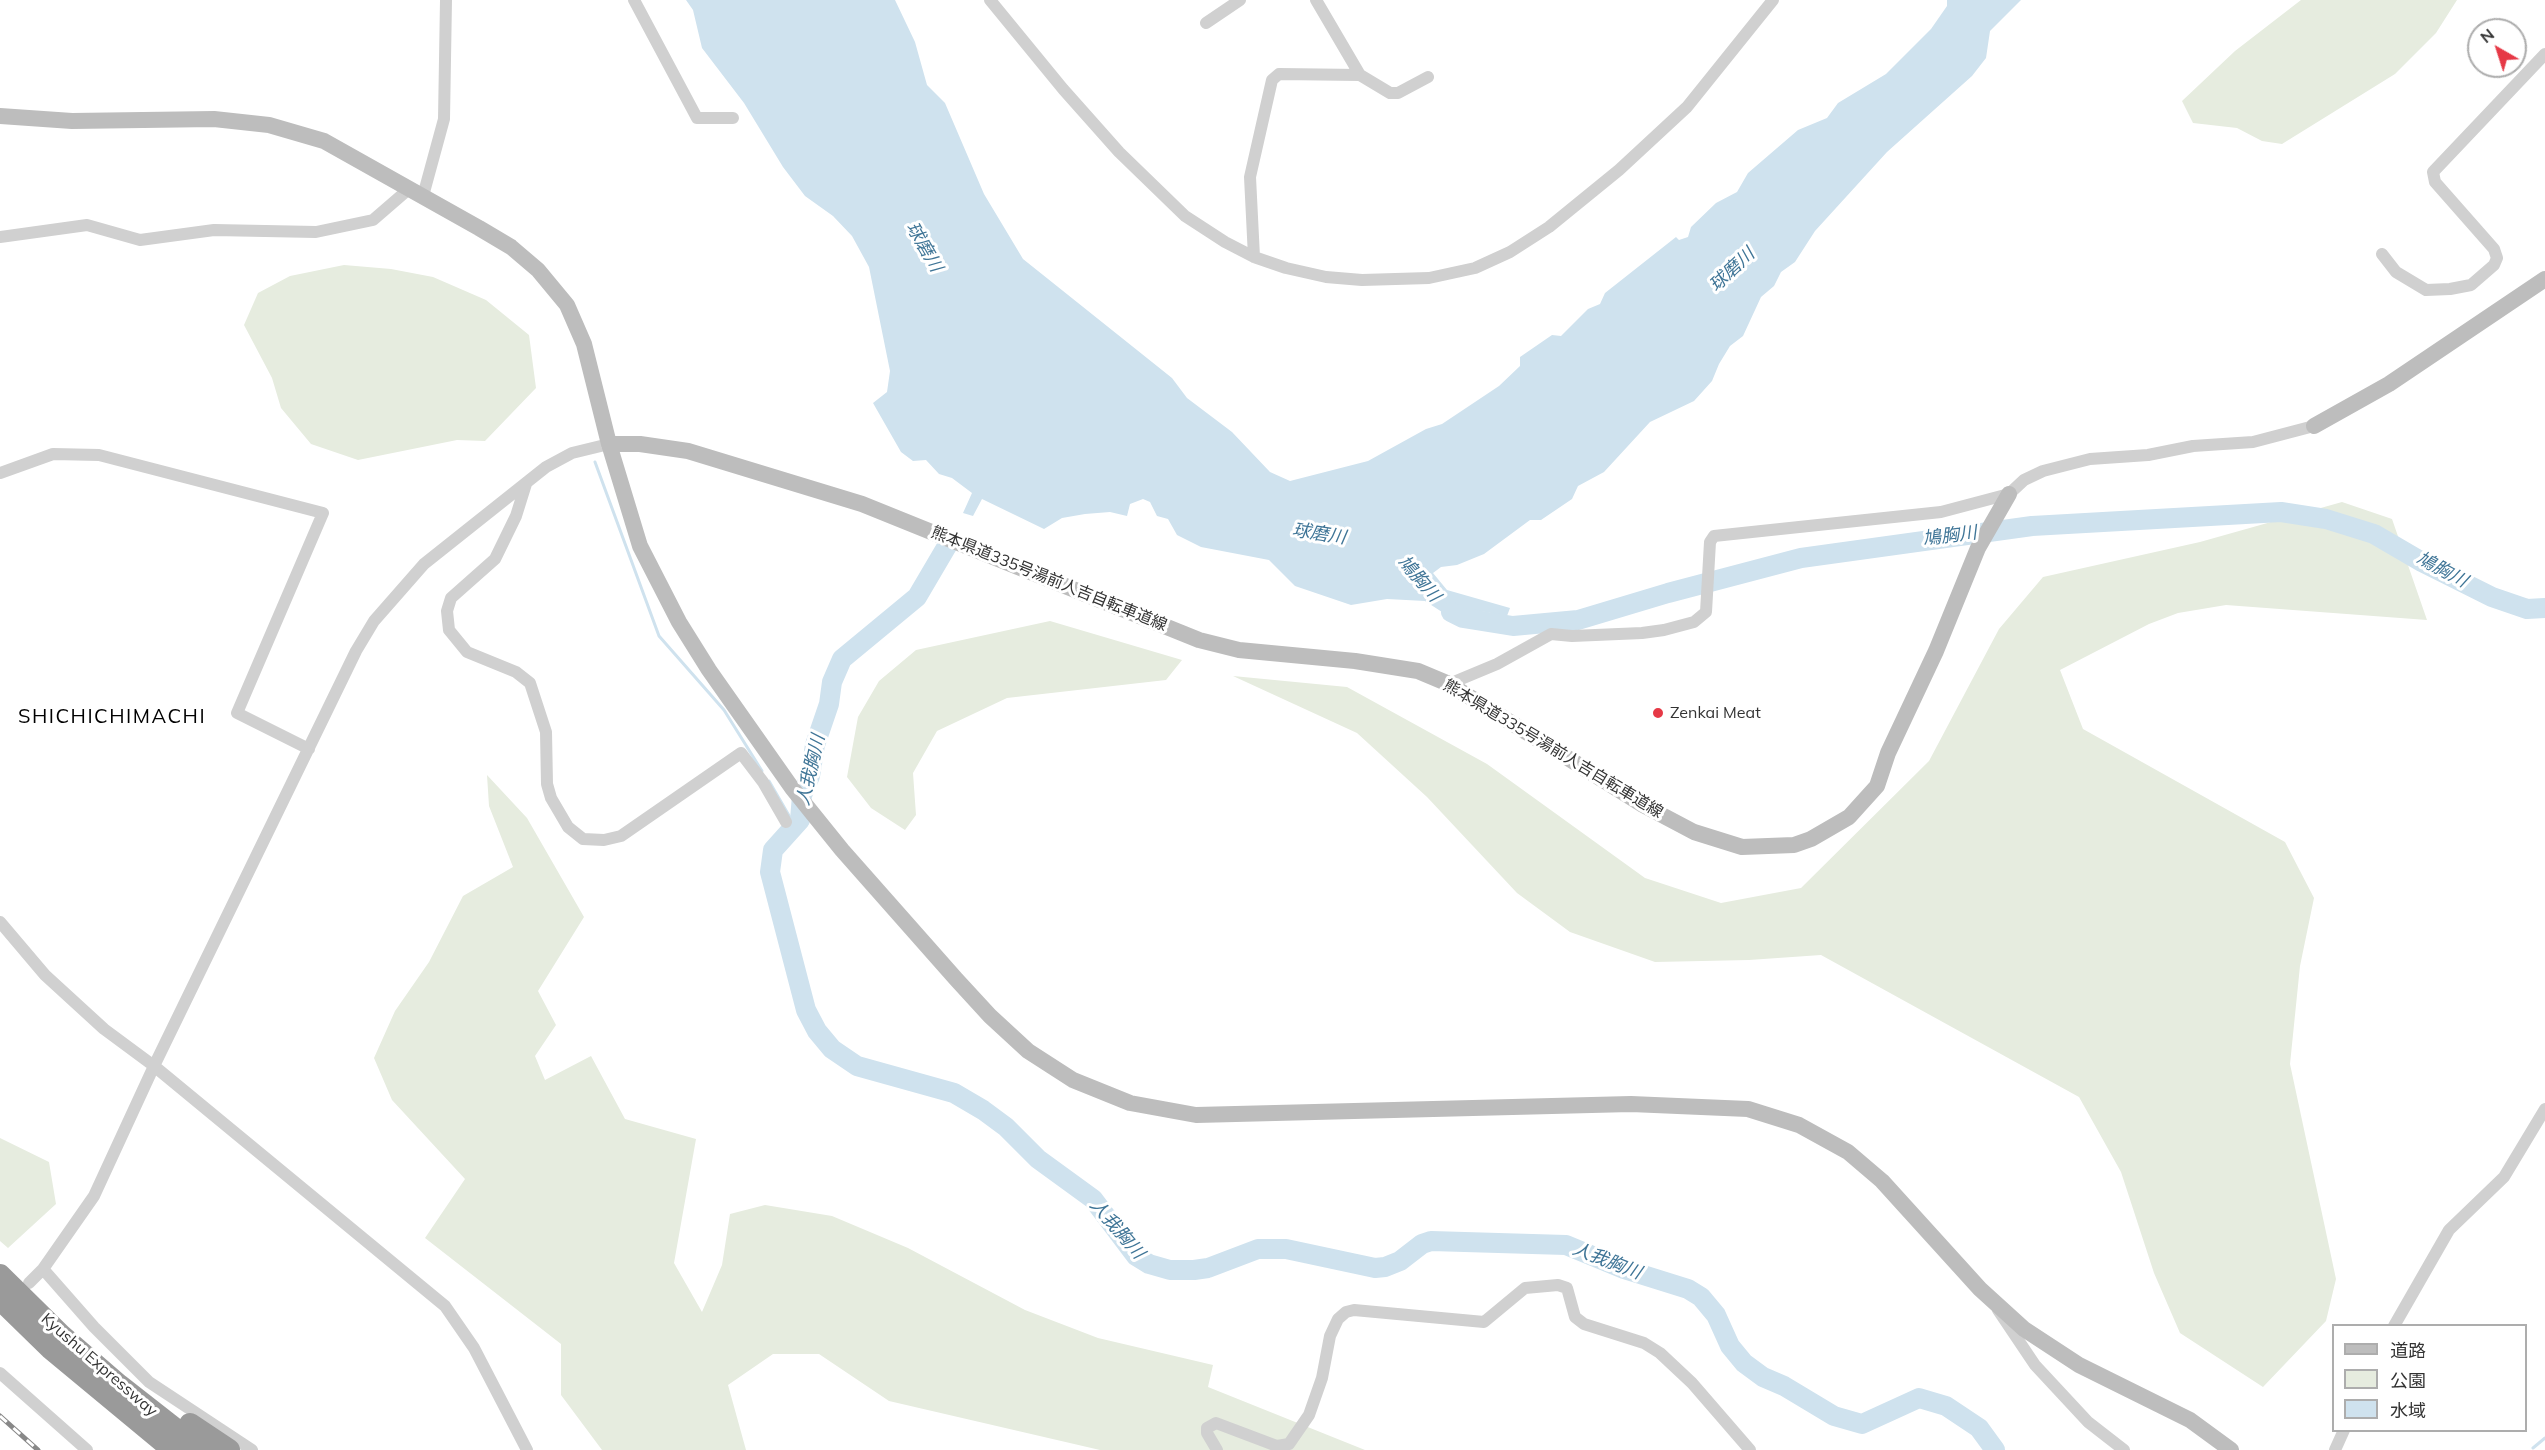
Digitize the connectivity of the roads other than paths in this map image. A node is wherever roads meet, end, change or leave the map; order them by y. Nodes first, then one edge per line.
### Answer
1 (446, 0) edge
2 (634, 0) edge
3 (990, 0) edge
4 (1240, 0) edge
5 (1316, 0) edge
6 (1773, 0) edge
7 (1206, 23) dead end
8 (2545, 54) edge
9 (1360, 75) junction
10 (1428, 77) dead end
11 (0, 116) edge
12 (733, 118) dead end
13 (417, 192) junction
14 (0, 237) edge
15 (2382, 254) dead end
16 (1254, 257) junction
17 (2545, 279) edge
18 (2314, 426) joint
19 (609, 444) junction
20 (0, 473) edge
21 (526, 484) junction
22 (2009, 494) junction
23 (1449, 684) junction
24 (309, 749) junction
25 (786, 822) dead end
26 (0, 922) edge
27 (154, 1066) junction
28 (2545, 1109) edge
29 (43, 1269) junction
30 (0, 1275) edge
31 (29, 1283) dead end
32 (0, 1299) edge
33 (1993, 1301) junction
34 (2395, 1324) edge
35 (61, 1335) junction
36 (0, 1373) edge
37 (2344, 1432) edge
38 (170, 1448) edge
39 (87, 1450) edge
40 (202, 1450) edge
41 (229, 1450) edge
42 (252, 1450) edge
43 (527, 1450) edge
44 (1217, 1450) edge
45 (1750, 1450) edge
46 (2124, 1450) edge
47 (2231, 1450) edge
48 (2335, 1450) edge

1 - 13 street
2 - 12 street
3 - 16 street
4 - 7 street
5 - 9 street
6 - 16 street
8 - 15 street
9 - 10 street
9 - 16 street
11 - 13 main road
13 - 14 street
13 - 19 main road
17 - 18 main road
18 - 22 street
19 - 21 street
19 - 23 main road, 熊本県道335号湯前人吉自転車道線
19 - 33 main road
20 - 24 street
21 - 24 street
21 - 25 street
22 - 23 street
22 - 23 main road, 熊本県道335号湯前人吉自転車道線
24 - 27 street
26 - 27 street
27 - 29 street
27 - 43 street
28 - 34 street
29 - 31 street
29 - 42 street
30 - 35 highway, Kyushu Expressway
32 - 38 highway, Kyushu Expressway
33 - 46 street
33 - 47 main road
35 - 40 highway, Kyushu Expressway
35 - 41 highway
36 - 39 street
37 - 48 street
44 - 45 street

